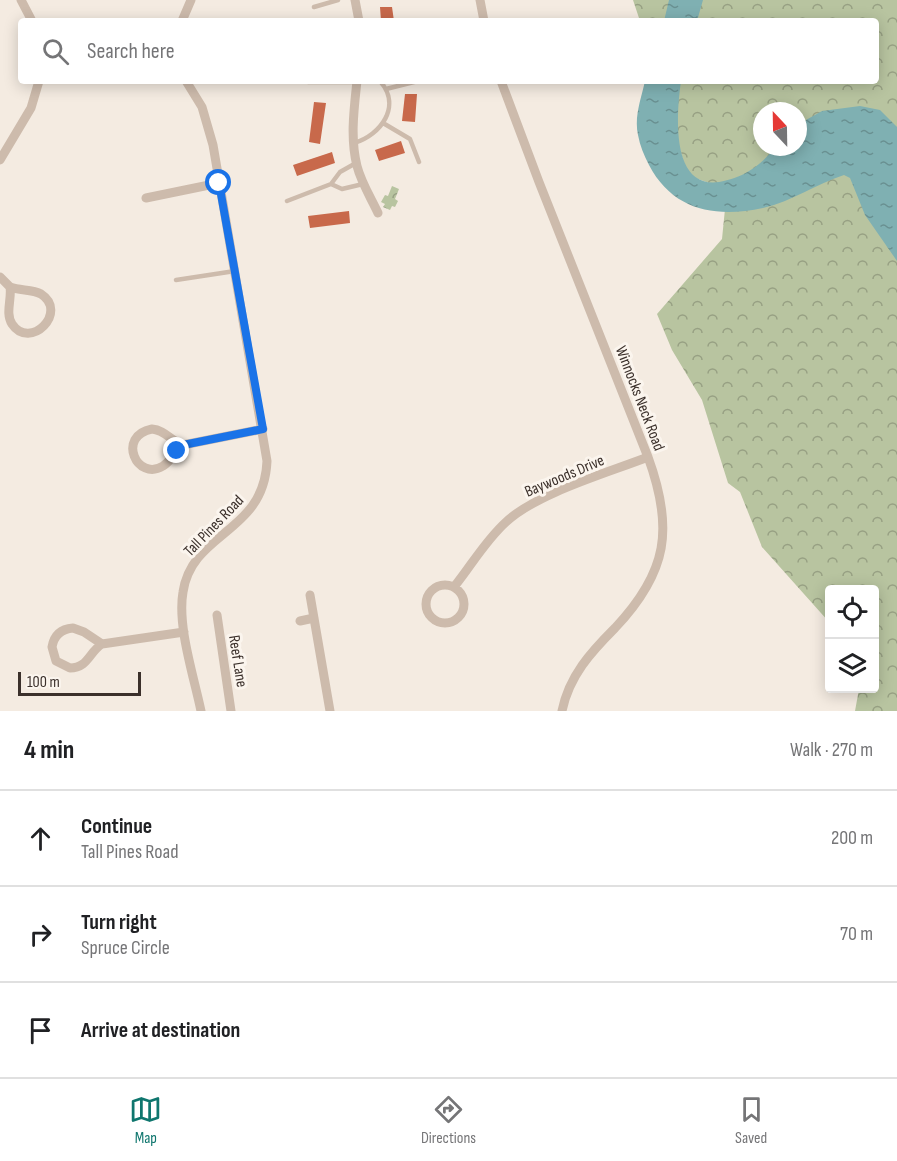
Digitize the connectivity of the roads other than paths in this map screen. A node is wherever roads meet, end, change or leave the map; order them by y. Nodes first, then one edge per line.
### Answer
1 (21, 0) edge
2 (191, 0) edge
3 (338, 0) edge
4 (355, 0) edge
5 (480, 0) edge
6 (314, 7) dead end
7 (30, 18) edge
8 (183, 18) edge
9 (358, 18) edge
10 (483, 18) edge
11 (38, 84) edge
12 (188, 84) edge
13 (357, 84) edge
14 (382, 84) edge
15 (406, 84) edge
16 (502, 84) edge
17 (386, 89) junction
18 (383, 123) junction
19 (354, 143) junction
20 (0, 160) edge
21 (419, 162) dead end
22 (356, 163) junction
23 (219, 183) junction
24 (331, 184) junction
25 (364, 184) junction
26 (146, 198) dead end
27 (287, 201) dead end
28 (378, 213) dead end
29 (235, 271) junction
30 (0, 277) edge
31 (176, 280) dead end
32 (10, 287) junction
33 (263, 429) junction
34 (183, 445) junction
35 (648, 457) junction
36 (454, 587) junction
37 (310, 595) dead end
38 (217, 615) dead end
39 (314, 618) junction
40 (300, 621) dead end
41 (184, 632) junction
42 (102, 644) junction
43 (201, 711) edge
44 (231, 711) edge
45 (330, 711) edge
46 (562, 711) edge

1 - 7 street
2 - 8 street
3 - 6 lane
4 - 9 street
5 - 10 street
11 - 20 street
12 - 23 street, Tall Pines Road
13 - 19 street
14 - 17 lane
15 - 17 lane
16 - 35 street, Winnocks Neck Road
17 - 18 lane
18 - 19 lane
18 - 21 lane
19 - 22 street
22 - 24 lane
22 - 25 street
23 - 26 street
23 - 29 street, Tall Pines Road
24 - 25 lane
24 - 27 lane
25 - 28 street
29 - 31 lane
29 - 33 street, Tall Pines Road
30 - 32 street
32 - 32 street
33 - 34 street
33 - 41 street, Tall Pines Road
34 - 34 street
35 - 36 street, Baywoods Drive
35 - 46 street, Winnocks Neck Road
36 - 36 street
37 - 39 street
38 - 44 street, Reef Lane
39 - 40 street
39 - 45 street
41 - 42 street
41 - 43 street, Tall Pines Road
42 - 42 street

